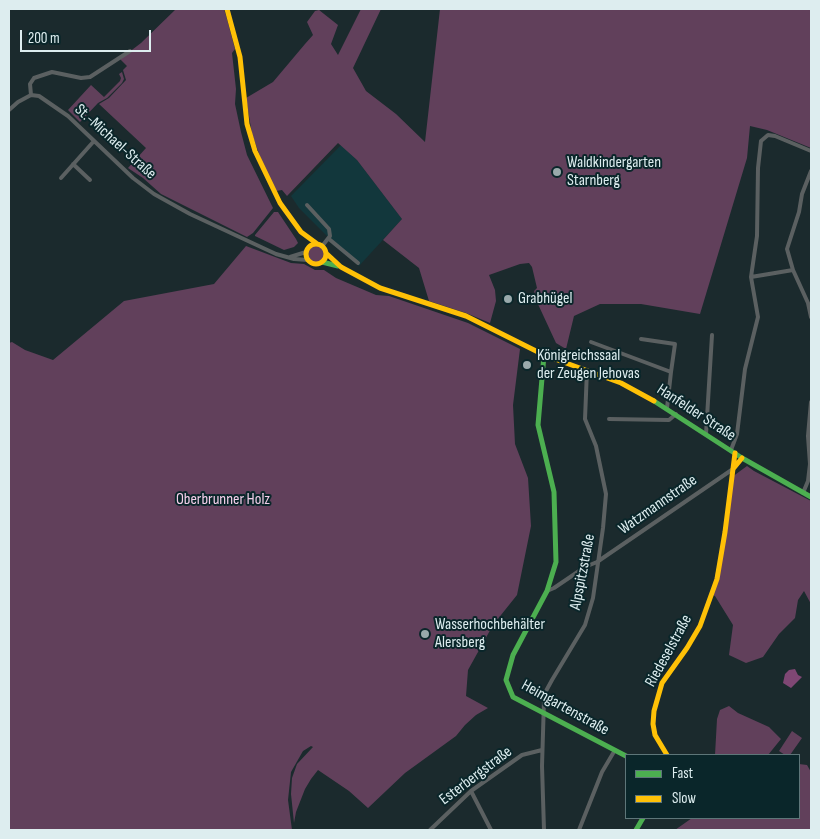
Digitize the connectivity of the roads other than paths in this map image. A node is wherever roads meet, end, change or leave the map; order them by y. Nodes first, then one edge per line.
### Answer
1 (227, 9) edge
2 (130, 51) dead end
3 (31, 95) junction
4 (9, 110) edge
5 (94, 141) junction
6 (811, 151) edge
7 (73, 164) junction
8 (811, 171) edge
9 (60, 178) dead end
10 (90, 180) dead end
11 (308, 205) dead end
12 (301, 232) junction
13 (329, 239) junction
14 (316, 243) junction
15 (322, 245) junction
16 (306, 251) junction
17 (327, 254) junction
18 (288, 257) junction
19 (308, 260) junction
20 (322, 262) junction
21 (358, 263) dead end
22 (341, 267) junction
23 (793, 270) junction
24 (751, 277) junction
25 (811, 317) edge
26 (712, 335) dead end
27 (641, 339) dead end
28 (591, 342) dead end
29 (544, 355) junction
30 (586, 370) junction
31 (671, 372) junction
32 (811, 402) edge
33 (667, 408) junction
34 (676, 414) junction
35 (609, 420) dead end
36 (706, 434) junction
37 (733, 452) junction
38 (742, 458) junction
39 (733, 469) junction
40 (803, 493) junction
41 (811, 496) edge
42 (597, 562) junction
43 (547, 591) junction
44 (544, 714) junction
45 (542, 750) junction
46 (615, 750) junction
47 (666, 754) edge
48 (625, 755) edge
49 (471, 791) junction
50 (642, 819) edge
51 (430, 830) edge
52 (491, 830) edge
53 (544, 830) edge
54 (579, 830) edge
55 (636, 830) edge

1 - 12 street
2 - 3 street
3 - 4 street
3 - 5 street, St.-Michael-Straße
5 - 7 street
5 - 18 street, St.-Michael-Straße
6 - 24 street
7 - 9 street
7 - 10 street
8 - 23 street
11 - 13 street
12 - 14 street
12 - 16 street
13 - 15 street
13 - 21 street
14 - 15 street
14 - 16 street
15 - 17 street
16 - 18 street
16 - 19 street
17 - 20 street
17 - 22 street, Hanfelder Straße
18 - 19 street, St.-Michael-Straße
19 - 20 street
20 - 22 street, Hanfelder Straße
22 - 29 street, Hanfelder Straße
23 - 24 street
23 - 25 street
24 - 37 street
26 - 36 street
27 - 31 street
28 - 31 street
29 - 30 street, Hanfelder Straße
29 - 43 street, Heimgartenstraße
30 - 33 street, Hanfelder Straße
30 - 42 street, Alpspitzstraße
31 - 33 street
32 - 40 street
33 - 34 street, Hanfelder Straße
34 - 35 street
34 - 36 street, Hanfelder Straße
36 - 37 street, Hanfelder Straße
37 - 38 street, Hanfelder Straße
37 - 39 street, Riedeselstraße
38 - 39 street
38 - 40 street, Hanfelder Straße
39 - 42 street, Watzmannstraße
39 - 47 street, Riedeselstraße
40 - 41 street, Hanfelder Straße
42 - 43 street, Watzmannstraße
42 - 44 street, Alpspitzstraße
43 - 44 street, Heimgartenstraße
44 - 45 street, Alpspitzstraße
44 - 46 street, Heimgartenstraße
45 - 49 street, Esterbergstraße
45 - 53 street, Alpspitzstraße
46 - 48 street, Heimgartenstraße
46 - 54 street
49 - 51 street, Esterbergstraße
49 - 52 street
50 - 55 street

